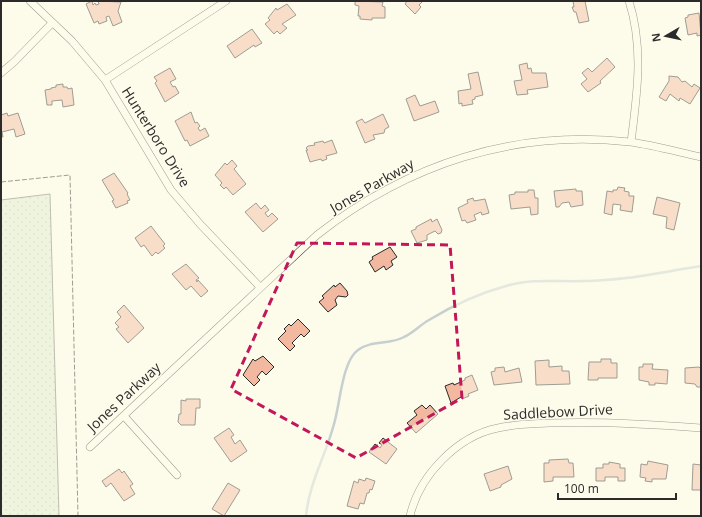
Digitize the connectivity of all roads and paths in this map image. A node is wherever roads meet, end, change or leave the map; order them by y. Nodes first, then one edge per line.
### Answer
1 (30, 1) edge
2 (226, 1) edge
3 (629, 1) edge
4 (52, 23) junction
5 (1, 73) edge
6 (105, 80) junction
7 (631, 142) junction
8 (701, 157) edge
9 (260, 287) junction
10 (124, 416) junction
11 (701, 428) edge
12 (90, 447) dead end
13 (177, 475) dead end
14 (410, 516) edge

1 - 4 street, Hunterboro Drive
2 - 6 street
3 - 7 street
4 - 5 street
4 - 6 street, Hunterboro Drive
6 - 9 street, Hunterboro Drive
7 - 8 street, Jones Parkway
7 - 9 street, Jones Parkway
9 - 10 street, Jones Parkway
10 - 12 street, Jones Parkway
10 - 13 street
11 - 14 street, Saddlebow Drive

